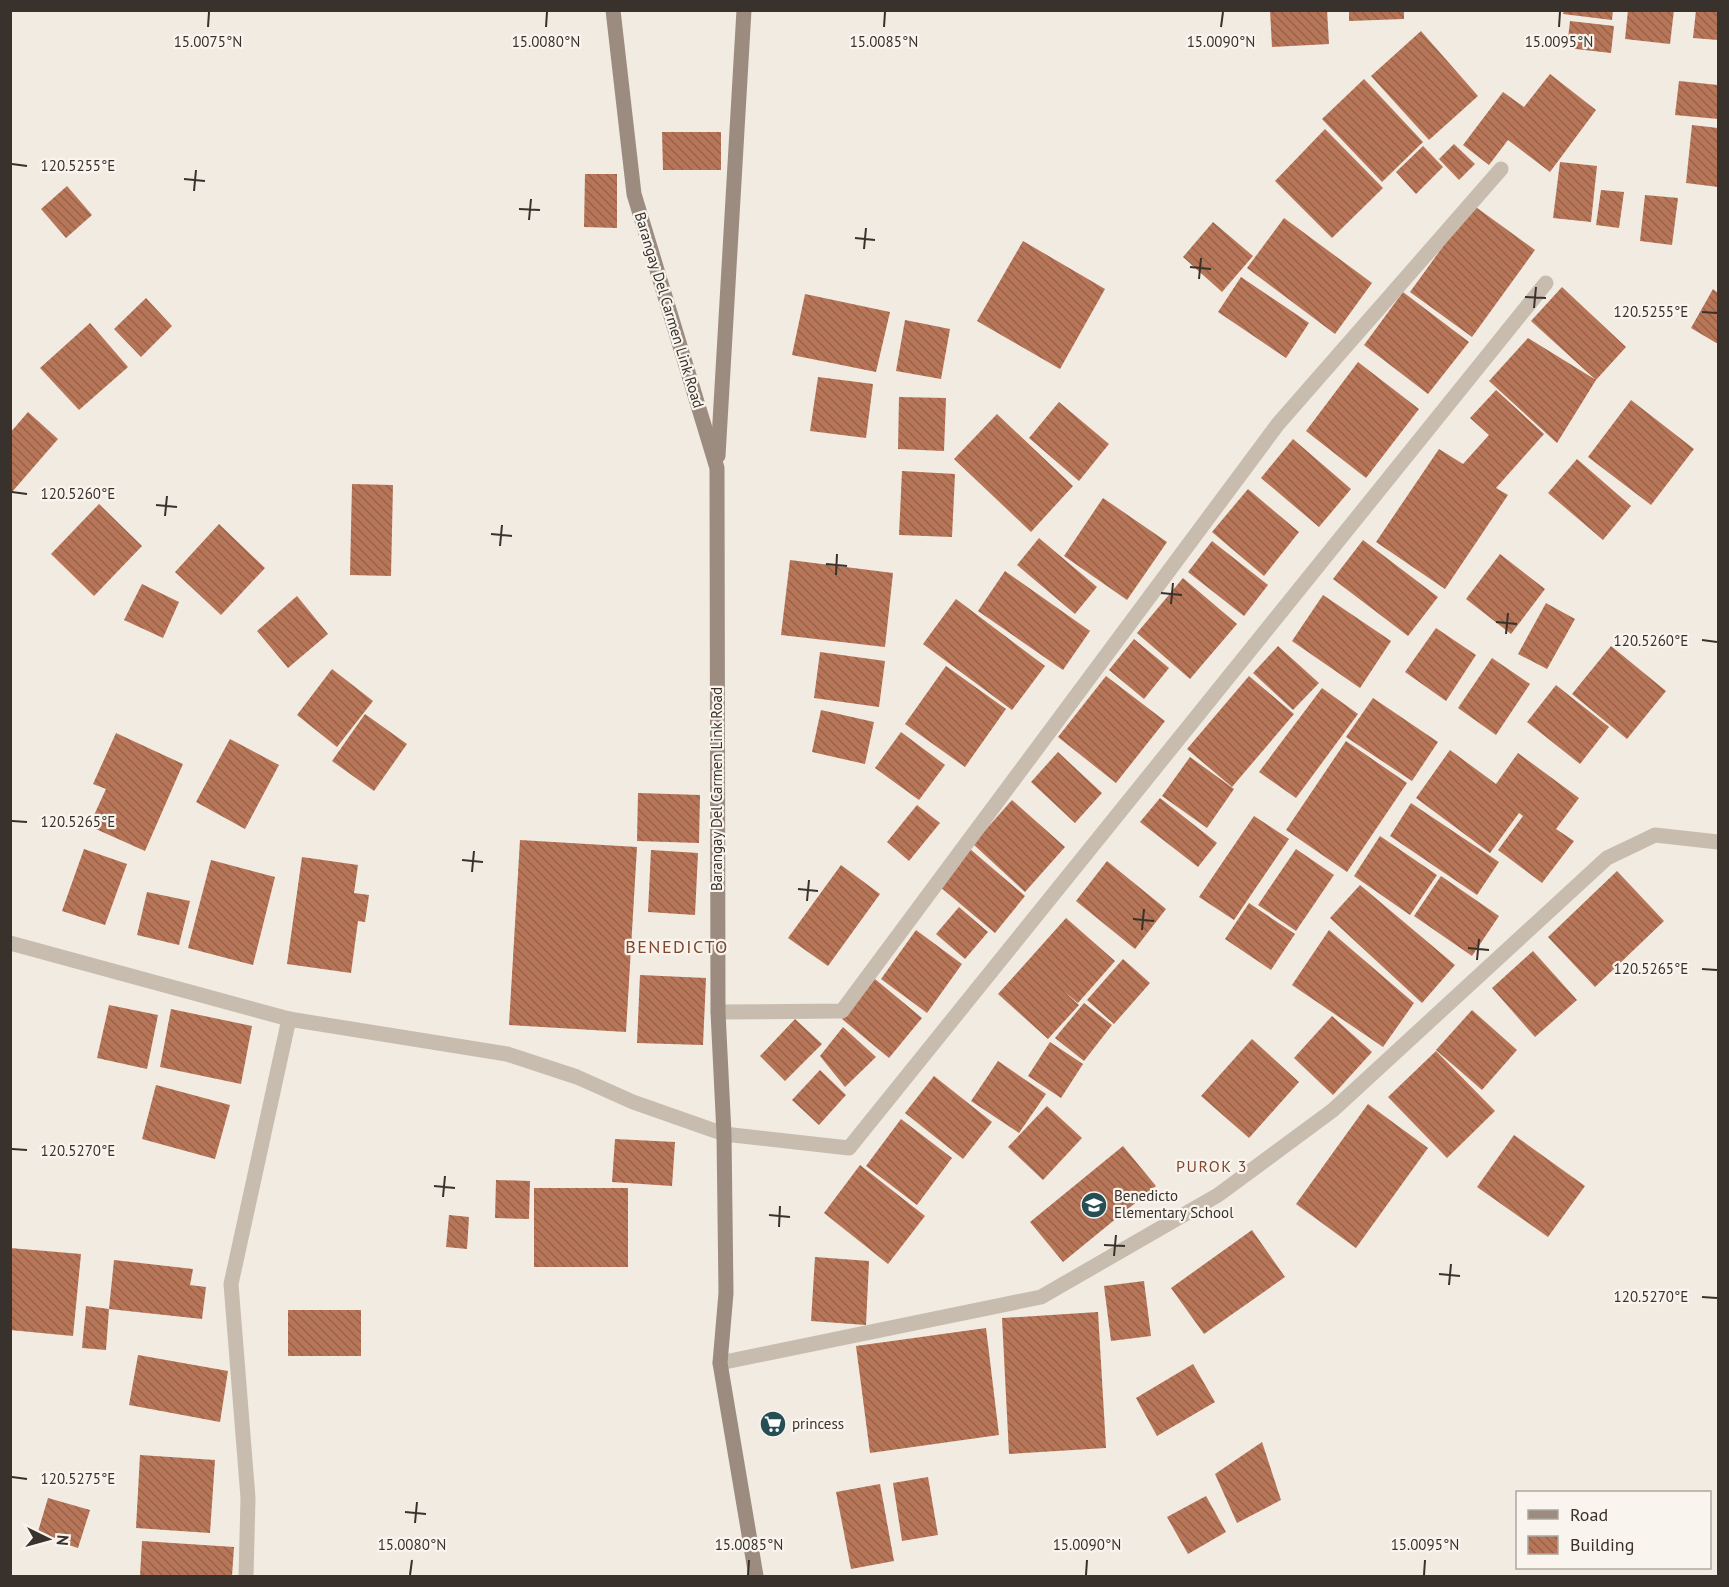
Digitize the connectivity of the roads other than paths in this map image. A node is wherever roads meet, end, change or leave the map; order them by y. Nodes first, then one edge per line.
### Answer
1 (613, 10) edge
2 (744, 10) edge
3 (1501, 169) dead end
4 (1546, 283) dead end
5 (717, 468) junction
6 (1719, 842) edge
7 (10, 943) edge
8 (718, 1012) junction
9 (290, 1019) junction
10 (724, 1134) junction
11 (720, 1363) junction
12 (246, 1576) edge
13 (756, 1576) edge

1 - 5 street, Barangay Del Carmen Link Road
2 - 5 street
3 - 8 street
4 - 10 street
5 - 8 street, Barangay Del Carmen Link Road
6 - 11 street
7 - 9 street
8 - 10 street, Barangay Del Carmen Link Road
9 - 10 street
9 - 12 street
10 - 11 street, Barangay Del Carmen Link Road
11 - 13 street, Barangay Del Carmen Link Road

